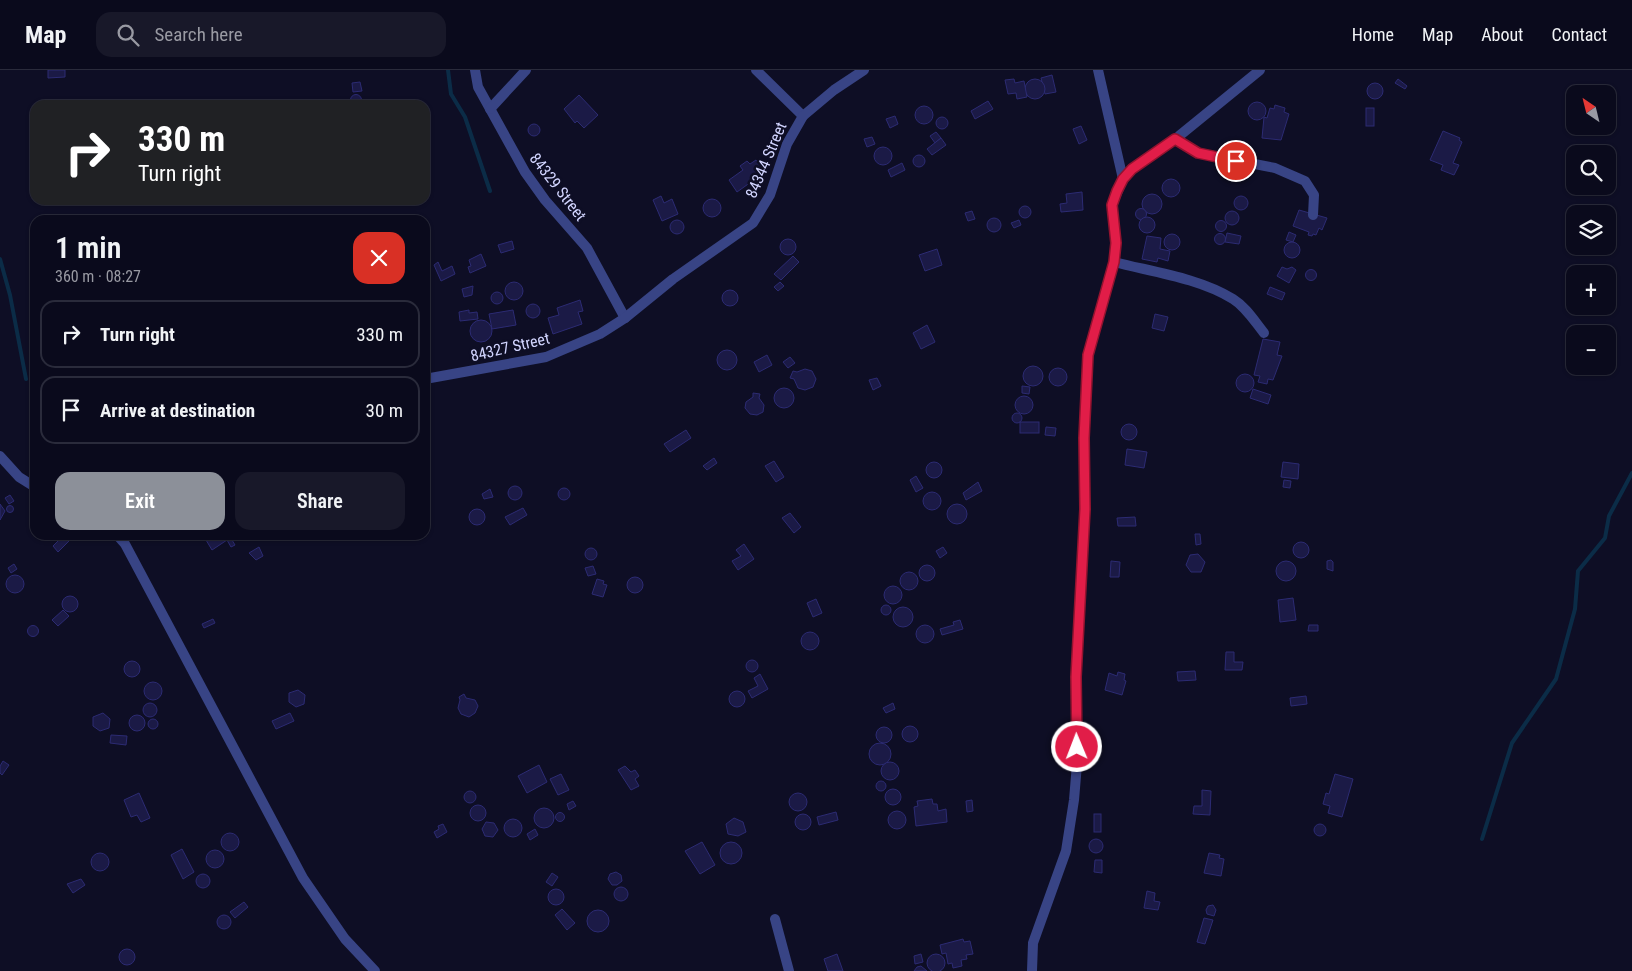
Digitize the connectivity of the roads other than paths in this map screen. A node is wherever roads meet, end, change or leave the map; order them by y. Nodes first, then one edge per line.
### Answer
1 (475, 70) edge
2 (526, 70) edge
3 (756, 70) edge
4 (864, 70) edge
5 (1098, 70) edge
6 (1260, 70) edge
7 (490, 110) junction
8 (802, 116) junction
9 (1175, 139) junction
10 (1123, 179) junction
11 (1312, 216) dead end
12 (1114, 262) junction
13 (625, 318) junction
14 (1264, 333) dead end
15 (430, 378) edge
16 (0, 456) edge
17 (30, 484) edge
18 (121, 540) edge
19 (775, 919) dead end
20 (375, 971) edge
21 (789, 971) edge
22 (1032, 971) edge

1 - 7 street, 84329 Street
2 - 7 street
3 - 8 street
4 - 8 street, 84344 Street
5 - 10 street
6 - 9 street
7 - 13 street, 84329 Street
8 - 13 street, 84344 Street
9 - 10 street
9 - 11 street
10 - 12 street
12 - 14 street
12 - 22 street
13 - 15 street, 84327 Street
16 - 17 street
18 - 20 street
19 - 21 street

